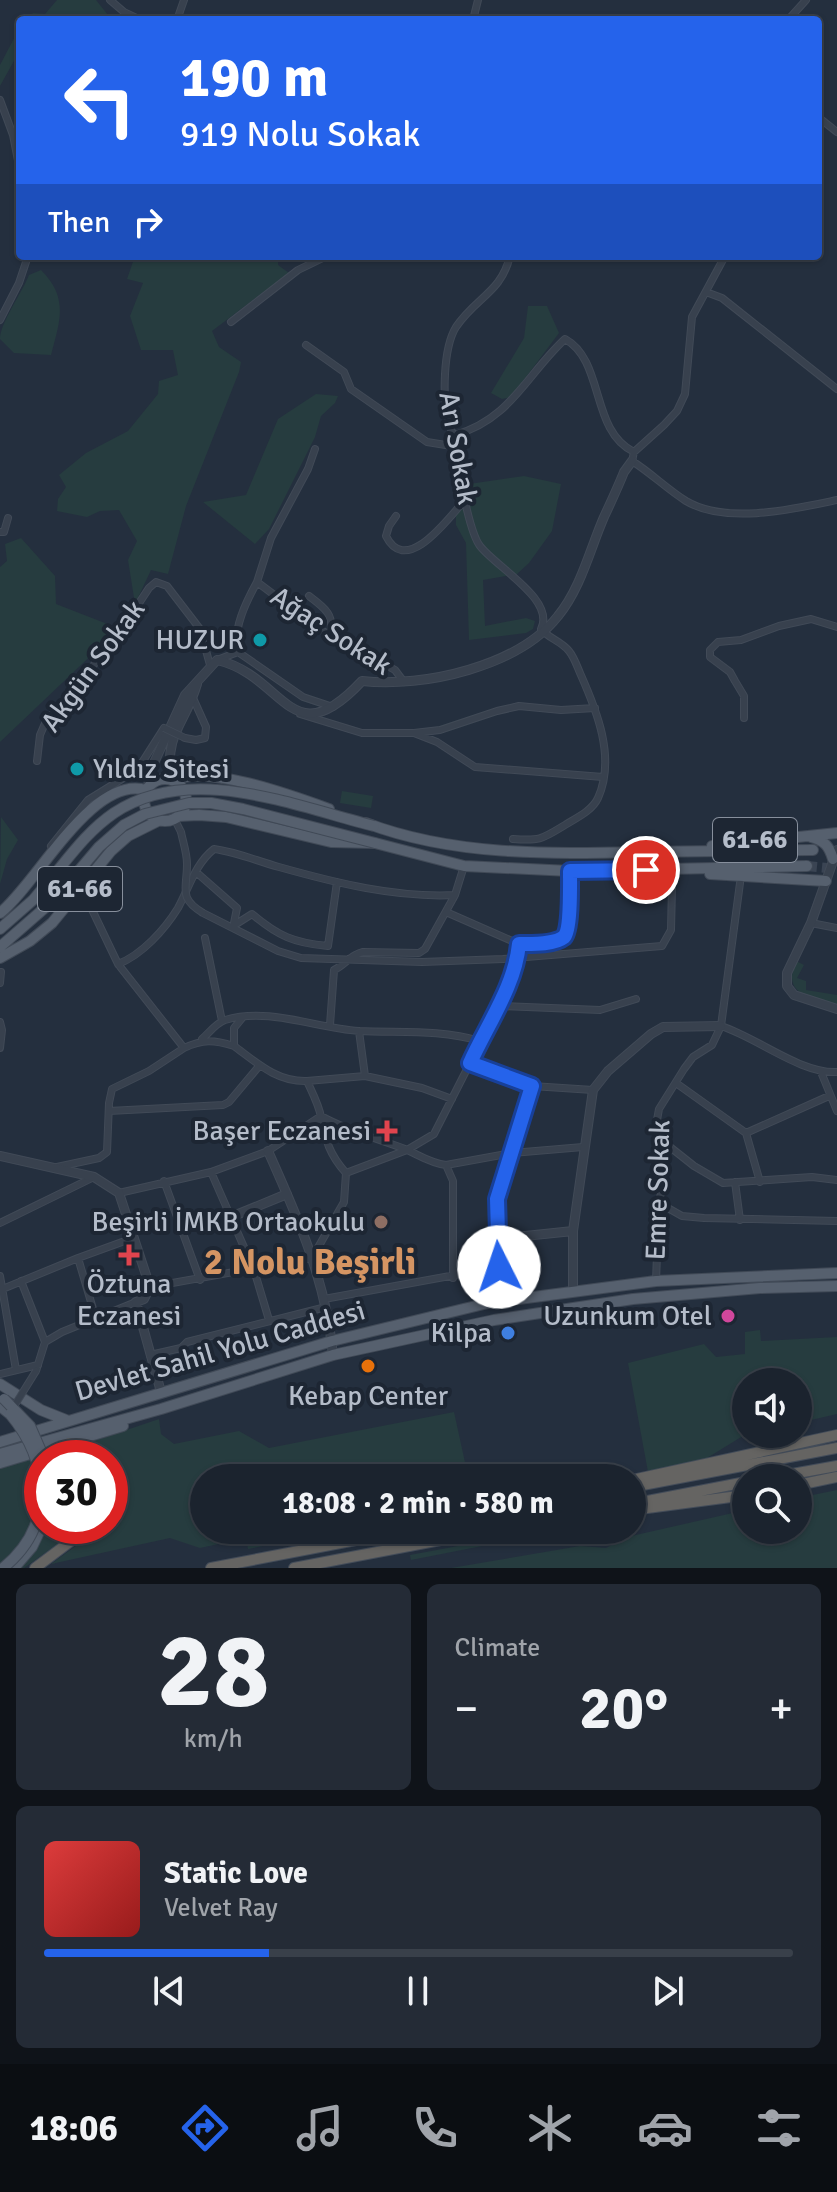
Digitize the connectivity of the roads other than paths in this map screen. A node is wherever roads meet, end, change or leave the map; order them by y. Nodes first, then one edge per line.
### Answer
1 (110, 0) edge
2 (806, 0) edge
3 (132, 16) edge
4 (792, 16) edge
5 (0, 100) edge
6 (16, 150) edge
7 (27, 260) edge
8 (319, 260) edge
9 (509, 260) edge
10 (723, 260) edge
11 (706, 292) junction
12 (0, 320) edge
13 (231, 322) dead end
14 (306, 345) dead end
15 (837, 389) edge
16 (455, 435) junction
17 (458, 447) junction
18 (315, 449) dead end
19 (633, 457) junction
20 (837, 500) edge
21 (464, 501) junction
22 (396, 516) dead end
23 (8, 518) dead end
24 (0, 532) edge
25 (257, 582) junction
26 (309, 596) dead end
27 (837, 627) edge
28 (543, 633) junction
29 (330, 635) junction
30 (238, 652) junction
31 (214, 663) junction
32 (404, 682) junction
33 (197, 683) junction
34 (193, 698) junction
35 (333, 707) junction
36 (595, 708) junction
37 (299, 714) junction
38 (744, 718) dead end
39 (414, 733) junction
40 (37, 761) dead end
41 (603, 777) junction
42 (172, 780) junction
43 (148, 788) junction
44 (176, 817) junction
45 (160, 820) junction
46 (374, 826) junction
47 (837, 833) edge
48 (808, 836) junction
49 (513, 839) dead end
50 (375, 843) junction
51 (51, 846) dead end
52 (813, 850) dead end
53 (673, 852) junction
54 (835, 854) edge
55 (464, 866) junction
56 (807, 866) tunnel mouth
57 (672, 869) junction
58 (570, 871) junction
59 (196, 872) junction
60 (826, 881) junction
61 (337, 882) junction
62 (740, 883) dead end
63 (672, 886) dead end
64 (85, 895) dead end
65 (455, 895) junction
66 (446, 912) junction
67 (0, 913) edge
68 (811, 923) junction
69 (233, 926) junction
70 (837, 928) edge
71 (0, 929) edge
72 (205, 938) dead end
73 (519, 944) junction
74 (0, 947) edge
75 (0, 958) edge
76 (349, 958) junction
77 (517, 958) junction
78 (118, 964) junction
79 (1, 972) edge
80 (0, 983) edge
81 (636, 999) dead end
82 (499, 1006) junction
83 (837, 1009) edge
84 (243, 1017) junction
85 (222, 1021) junction
86 (0, 1022) edge
87 (330, 1025) junction
88 (721, 1026) junction
89 (359, 1031) junction
90 (202, 1039) junction
91 (480, 1041) junction
92 (234, 1046) junction
93 (0, 1048) edge
94 (184, 1048) junction
95 (470, 1063) junction
96 (260, 1065) junction
97 (821, 1072) junction
98 (837, 1072) edge
99 (365, 1076) junction
100 (307, 1081) junction
101 (676, 1083) junction
102 (532, 1086) junction
103 (593, 1090) junction
104 (829, 1096) junction
105 (452, 1099) junction
106 (109, 1111) junction
107 (837, 1111) edge
108 (321, 1116) junction
109 (746, 1133) junction
110 (661, 1135) junction
111 (583, 1147) junction
112 (407, 1150) junction
113 (268, 1151) junction
114 (512, 1153) junction
115 (0, 1156) edge
116 (446, 1165) junction
117 (57, 1167) junction
118 (211, 1172) junction
119 (346, 1173) junction
120 (94, 1177) junction
121 (837, 1180) edge
122 (164, 1181) junction
123 (735, 1182) junction
124 (760, 1182) junction
125 (119, 1193) junction
126 (287, 1194) junction
127 (659, 1203) junction
128 (231, 1217) junction
129 (740, 1220) junction
130 (837, 1221) edge
131 (0, 1223) edge
132 (573, 1231) junction
133 (133, 1238) junction
134 (497, 1239) junction
135 (78, 1258) junction
136 (312, 1258) junction
137 (499, 1267) junction
138 (254, 1270) junction
139 (837, 1273) edge
140 (0, 1276) edge
141 (453, 1278) junction
142 (200, 1280) junction
143 (21, 1281) junction
144 (656, 1281) junction
145 (837, 1286) edge
146 (150, 1287) junction
147 (2, 1289) edge
148 (573, 1292) junction
149 (136, 1302) junction
150 (503, 1302) junction
151 (325, 1303) junction
152 (96, 1319) junction
153 (269, 1320) junction
154 (332, 1341) junction
155 (45, 1342) junction
156 (150, 1355) junction
157 (333, 1355) junction
158 (37, 1368) junction
159 (16, 1370) junction
160 (0, 1374) edge
161 (0, 1384) edge
162 (161, 1392) junction
163 (1, 1401) edge
164 (161, 1409) junction
165 (12, 1411) junction
166 (68, 1421) junction
167 (837, 1435) edge
168 (37, 1440) edge
169 (78, 1440) edge
170 (0, 1442) edge
171 (837, 1448) edge
172 (0, 1454) edge
173 (24, 1456) edge
174 (0, 1463) edge
175 (836, 1474) edge
176 (812, 1475) edge
177 (646, 1477) edge
178 (812, 1481) edge
179 (646, 1484) edge
180 (732, 1485) edge
181 (732, 1497) edge
182 (646, 1501) edge
183 (646, 1508) edge
184 (33, 1544) edge
185 (67, 1544) edge
186 (335, 1544) edge
187 (420, 1544) edge
188 (3, 1568) edge
189 (14, 1568) edge
190 (35, 1568) edge
191 (211, 1568) edge
192 (294, 1568) edge

1 - 3 street
2 - 4 street
5 - 6 street
7 - 12 street
8 - 13 street
9 - 16 street, Arı Sokak
10 - 11 street
11 - 15 street
11 - 19 street
14 - 17 street
16 - 17 street, Arı Sokak
16 - 19 street
17 - 21 street, Arı Sokak
18 - 25 street
19 - 20 street
19 - 28 street
21 - 22 street
21 - 28 street, Arı Sokak
23 - 24 street
25 - 29 street, Ağaç Sokak
25 - 30 street, Ağaç Sokak
26 - 29 street
27 - 38 street
28 - 32 street
28 - 36 street
29 - 32 street, Ağaç Sokak
30 - 31 street
30 - 35 street
31 - 33 street
31 - 37 street
31 - 40 street, Akgün Sokak
32 - 35 street
33 - 34 street
33 - 43 street
34 - 42 street
34 - 51 street, bridge
35 - 37 street
36 - 39 street
36 - 41 street
37 - 39 street
39 - 41 street
41 - 49 street
42 - 43 main road, 61-66
42 - 44 main road
42 - 46 main road, 61-66
43 - 45 main road
43 - 67 main road, 61-66
44 - 45 main road, 61-66
44 - 50 main road, 61-66
44 - 69 street, bridge
45 - 75 main road, 61-66
46 - 53 main road, 61-66
46 - 71 main road, 61-66, bridge
47 - 48 main road, 61-66
48 - 53 main road, 61-66
48 - 54 main road, 61-66
50 - 55 main road, 61-66
50 - 74 main road, 61-66, bridge
52 - 53 main road, 61-66
54 - 60 street
55 - 58 main road, 61-66
55 - 65 street
56 - 57 main road, 61-66
57 - 58 main road, 61-66
57 - 60 main road, 61-66
58 - 73 street
59 - 61 street
59 - 69 street
59 - 78 street
60 - 68 street
61 - 65 street
61 - 69 street
62 - 88 street
63 - 77 street
64 - 78 street
65 - 66 street
66 - 73 street
66 - 76 street
68 - 70 street
68 - 83 street
69 - 76 street
72 - 85 street
73 - 77 street
76 - 77 street
76 - 87 street
77 - 82 street
78 - 94 street
79 - 80 street
81 - 82 street
82 - 91 street
84 - 85 street
84 - 87 street
84 - 92 street
85 - 90 street
86 - 93 street
87 - 89 street
88 - 97 street
88 - 101 street, Emre Sokak
88 - 103 street
89 - 91 street
89 - 99 street
90 - 92 street
90 - 94 street
91 - 95 street
92 - 96 street
94 - 106 street
95 - 102 street
95 - 105 street
96 - 100 street
96 - 106 street
97 - 98 street
97 - 104 street
99 - 100 street
99 - 105 street
100 - 108 street
101 - 109 street
101 - 110 street, Emre Sokak
102 - 103 street
102 - 114 street
103 - 111 street
104 - 107 street
104 - 109 street
105 - 112 street
106 - 117 street
108 - 112 street
108 - 113 street
108 - 119 street
109 - 124 street
110 - 123 street
110 - 127 street, Emre Sokak
111 - 114 street
111 - 132 street
112 - 116 street
112 - 119 street
113 - 118 street
113 - 126 street
114 - 116 street
114 - 134 street
115 - 117 street
116 - 141 street
117 - 120 street
118 - 122 street
118 - 128 street
119 - 136 street
120 - 125 street
120 - 131 street
121 - 124 street
122 - 125 street
122 - 142 street
123 - 124 street
123 - 129 street
125 - 133 street
126 - 128 street
126 - 136 street
127 - 129 street
127 - 144 street, Emre Sokak
128 - 138 street
129 - 130 street
132 - 134 street
132 - 148 street
133 - 135 street
133 - 146 street
134 - 137 street
135 - 143 street
135 - 152 street
136 - 138 street
136 - 151 street
137 - 141 street
137 - 150 street
138 - 142 street
138 - 153 street
139 - 144 main road, Devlet Sahil Yolu Caddesi
140 - 147 street
141 - 151 street
142 - 146 street
143 - 147 street
143 - 155 street
144 - 148 main road, Devlet Sahil Yolu Caddesi
145 - 157 main road, Devlet Sahil Yolu Caddesi
146 - 149 street
147 - 159 street
148 - 150 main road, Devlet Sahil Yolu Caddesi
149 - 152 street
149 - 156 street
150 - 154 main road, Devlet Sahil Yolu Caddesi
151 - 153 street
151 - 154 street
152 - 155 street
153 - 156 street
154 - 157 street
154 - 162 main road, Devlet Sahil Yolu Caddesi
155 - 158 street
156 - 162 street
157 - 164 main road, Devlet Sahil Yolu Caddesi
158 - 159 street
158 - 165 street, bridge
159 - 160 street
161 - 166 main road
162 - 166 main road, Devlet Sahil Yolu Caddesi
163 - 165 main road, bridge
164 - 169 main road
164 - 172 main road, Devlet Sahil Yolu Caddesi
165 - 168 main road, bridge
165 - 188 main road, bridge
166 - 170 main road, Devlet Sahil Yolu Caddesi
167 - 177 highway
171 - 179 highway
173 - 174 main road
175 - 176 highway
175 - 178 highway
180 - 182 highway
181 - 183 highway
184 - 189 main road
185 - 190 highway
186 - 191 highway
187 - 192 highway

